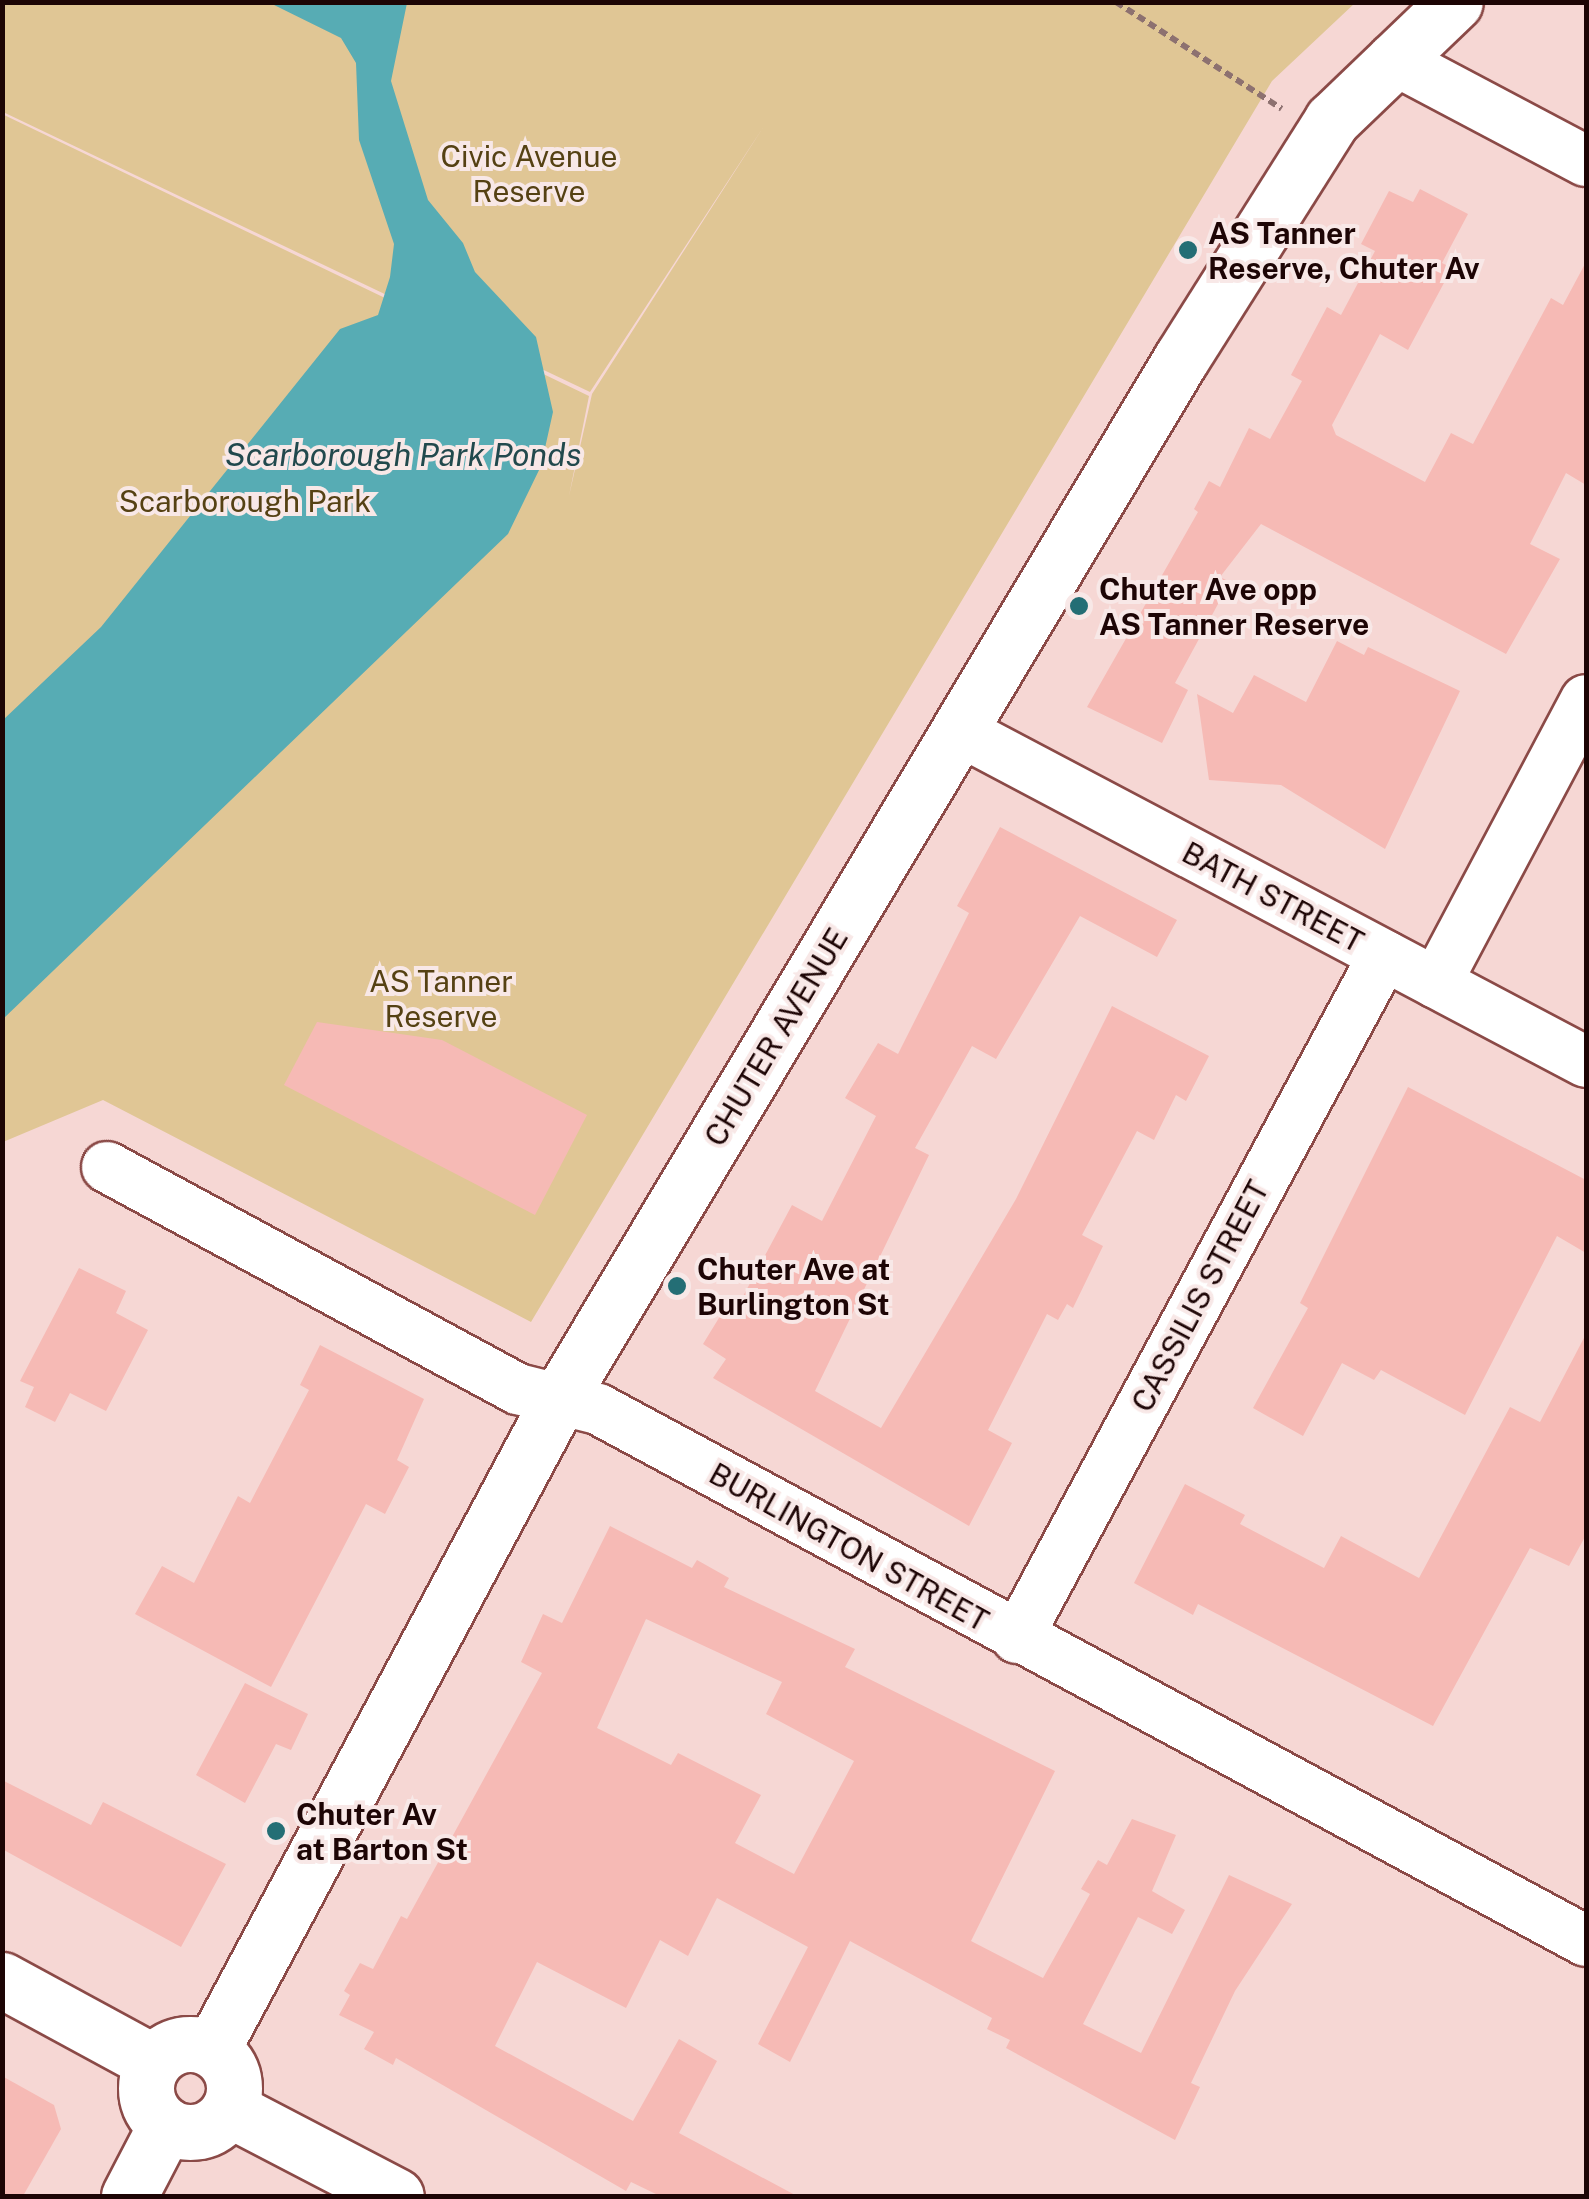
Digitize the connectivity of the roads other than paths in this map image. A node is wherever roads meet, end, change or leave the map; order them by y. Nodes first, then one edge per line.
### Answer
1 (1455, 2) edge
2 (1392, 59) junction
3 (1586, 161) edge
4 (1586, 700) edge
5 (960, 732) junction
6 (1384, 955) junction
7 (1436, 982) junction
8 (1586, 1062) edge
9 (107, 1167) dead end
10 (558, 1399) junction
11 (1017, 1638) junction
12 (1586, 1941) edge
13 (2, 1980) edge
14 (212, 2049) junction
15 (153, 2062) junction
16 (229, 2109) junction
17 (166, 2125) junction
18 (129, 2196) edge
19 (396, 2196) edge

1 - 2 main road, CHUTER AVENUE
2 - 3 street
2 - 5 main road, CHUTER AVENUE
4 - 7 street
5 - 6 street, BATH STREET
5 - 10 main road, CHUTER AVENUE
6 - 7 street, BATH STREET
6 - 11 street, CASSILIS STREET
7 - 8 street, BATH STREET
9 - 10 street, BURLINGTON STREET
10 - 11 street, BURLINGTON STREET
10 - 14 main road, CHUTER AVENUE
11 - 12 street, BURLINGTON STREET
13 - 15 main road
14 - 15 main road
14 - 16 main road
15 - 17 main road
16 - 17 main road
16 - 19 main road
17 - 18 main road

